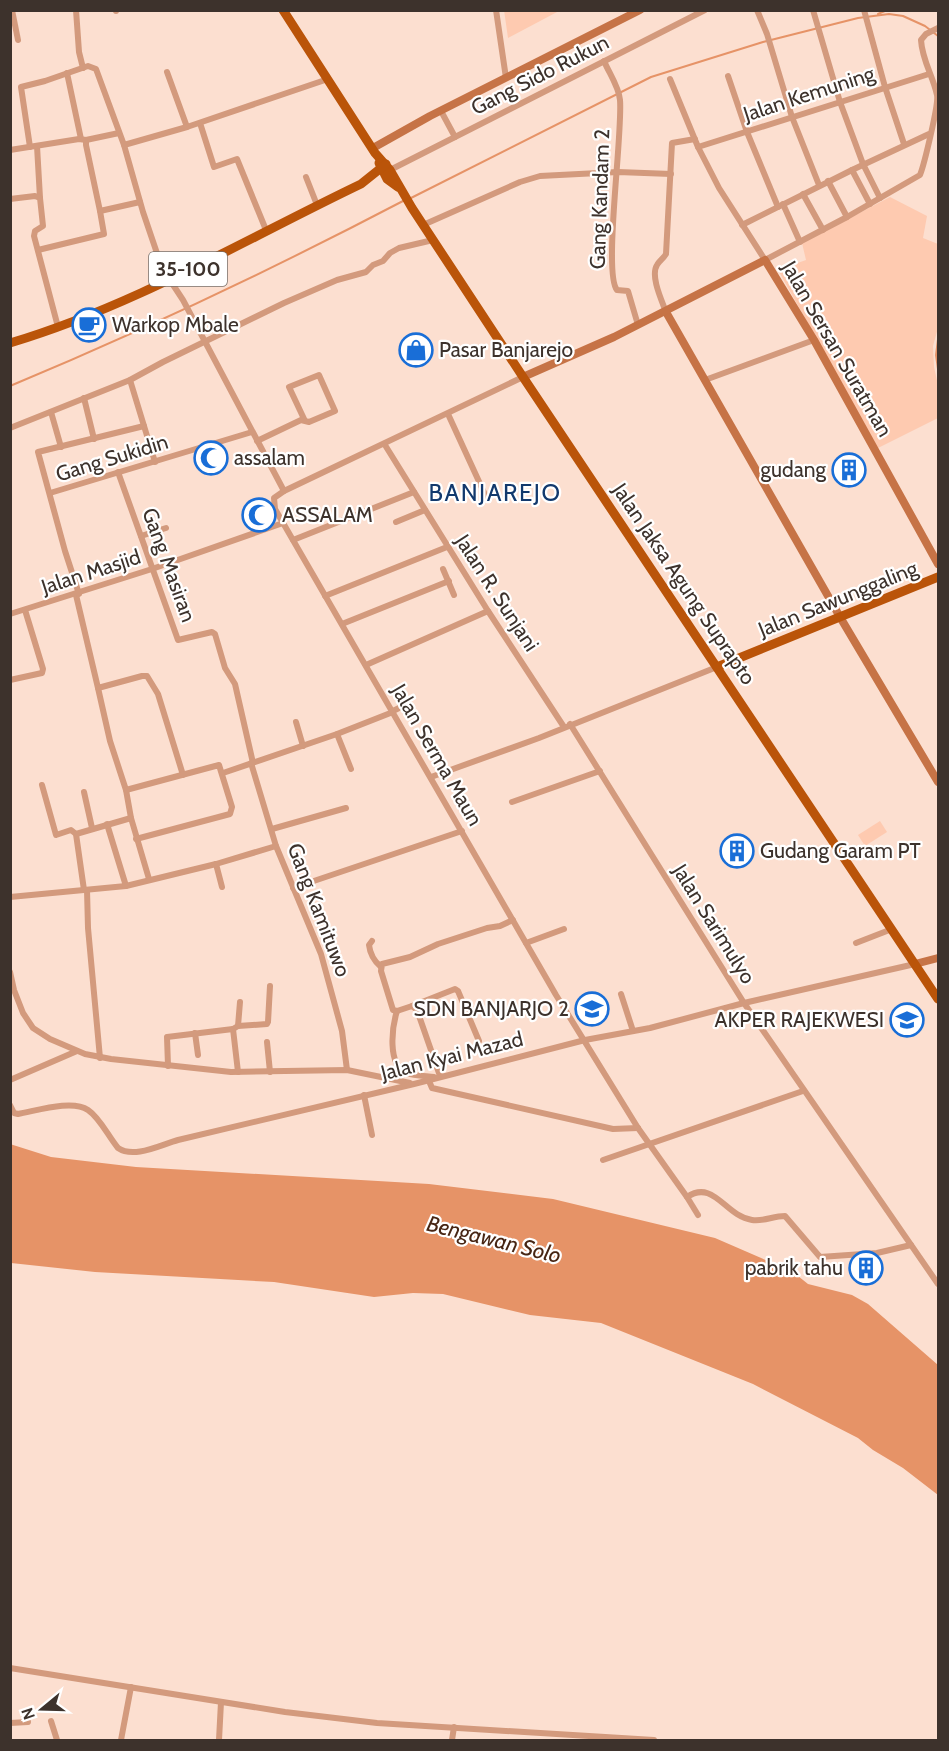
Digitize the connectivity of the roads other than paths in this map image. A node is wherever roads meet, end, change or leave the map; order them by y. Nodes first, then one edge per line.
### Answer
1 (12, 10) edge
2 (76, 10) edge
3 (283, 10) edge
4 (496, 10) edge
5 (639, 10) edge
6 (705, 10) edge
7 (757, 10) edge
8 (813, 10) edge
9 (864, 10) edge
10 (937, 28) edge
11 (18, 40) dead end
12 (604, 61) junction
13 (83, 68) junction
14 (167, 72) dead end
15 (67, 73) junction
16 (929, 74) junction
17 (728, 76) dead end
18 (506, 78) junction
19 (670, 79) dead end
20 (328, 80) junction
21 (885, 87) junction
22 (840, 102) junction
23 (441, 111) junction
24 (792, 117) junction
25 (200, 123) junction
26 (187, 127) junction
27 (747, 132) junction
28 (119, 133) junction
29 (930, 134) junction
30 (454, 137) junction
31 (84, 140) junction
32 (695, 140) junction
33 (904, 144) junction
34 (124, 145) junction
35 (33, 147) junction
36 (698, 147) junction
37 (10, 150) edge
38 (374, 150) junction
39 (863, 164) junction
40 (852, 170) junction
41 (387, 171) junction
42 (618, 172) junction
43 (671, 174) junction
44 (306, 177) dead end
45 (828, 181) junction
46 (819, 186) junction
47 (803, 194) junction
48 (40, 198) junction
49 (880, 198) junction
50 (10, 199) edge
51 (140, 202) junction
52 (870, 204) junction
53 (317, 205) junction
54 (780, 205) junction
55 (100, 211) junction
56 (847, 217) junction
57 (423, 225) junction
58 (742, 225) junction
59 (266, 230) junction
60 (823, 230) junction
61 (433, 240) junction
62 (801, 242) junction
63 (38, 250) junction
64 (765, 260) junction
65 (171, 278) junction
66 (666, 312) junction
67 (638, 325) junction
68 (58, 327) junction
69 (814, 340) junction
70 (205, 342) junction
71 (10, 343) edge
72 (523, 377) junction
73 (130, 380) junction
74 (705, 380) junction
75 (84, 398) junction
76 (51, 412) junction
77 (448, 414) junction
78 (304, 421) junction
79 (144, 426) junction
80 (10, 428) edge
81 (252, 432) junction
82 (94, 439) junction
83 (257, 441) junction
84 (384, 445) junction
85 (62, 447) junction
86 (155, 462) junction
87 (118, 472) junction
88 (284, 491) junction
89 (414, 492) junction
90 (50, 493) junction
91 (487, 499) dead end
92 (425, 510) junction
93 (396, 522) dead end
94 (283, 523) junction
95 (166, 528) dead end
96 (141, 536) junction
97 (293, 540) junction
98 (447, 547) junction
99 (939, 564) edge
100 (152, 569) junction
101 (443, 569) dead end
102 (939, 578) edge
103 (448, 581) junction
104 (77, 594) junction
105 (454, 595) dead end
106 (325, 596) junction
107 (26, 610) junction
108 (488, 611) junction
109 (10, 614) edge
110 (840, 617) junction
111 (342, 624) junction
112 (366, 665) junction
113 (717, 666) junction
114 (10, 680) edge
115 (98, 688) junction
116 (405, 705) dead end
117 (393, 711) junction
118 (296, 722) dead end
119 (567, 726) junction
120 (337, 734) junction
121 (303, 746) junction
122 (252, 763) junction
123 (351, 769) dead end
124 (600, 771) junction
125 (223, 773) junction
126 (183, 775) junction
127 (431, 777) junction
128 (939, 782) edge
129 (42, 785) dead end
130 (126, 790) junction
131 (84, 792) dead end
132 (512, 802) dead end
133 (346, 808) dead end
134 (131, 818) junction
135 (106, 824) junction
136 (92, 828) junction
137 (272, 829) junction
138 (462, 831) junction
139 (76, 834) junction
140 (136, 839) junction
141 (276, 846) junction
142 (216, 864) junction
143 (149, 879) junction
144 (126, 886) junction
145 (222, 887) dead end
146 (293, 888) junction
147 (85, 890) junction
148 (10, 897) edge
149 (513, 920) junction
150 (564, 929) dead end
151 (892, 929) junction
152 (372, 941) dead end
153 (526, 943) junction
154 (856, 943) dead end
155 (939, 958) edge
156 (915, 964) junction
157 (381, 967) junction
158 (10, 972) edge
159 (270, 986) dead end
160 (621, 994) dead end
161 (939, 999) edge
162 (240, 1002) dead end
163 (744, 1004) junction
164 (412, 1006) junction
165 (398, 1011) junction
166 (235, 1028) junction
167 (633, 1031) junction
168 (195, 1033) junction
169 (585, 1040) junction
170 (479, 1041) dead end
171 (267, 1042) dead end
172 (77, 1051) junction
173 (198, 1054) dead end
174 (100, 1058) junction
175 (168, 1066) junction
176 (347, 1070) junction
177 (238, 1072) junction
178 (270, 1072) junction
179 (436, 1078) junction
180 (10, 1080) edge
181 (414, 1084) junction
182 (804, 1091) junction
183 (364, 1095) junction
184 (10, 1105) edge
185 (638, 1128) junction
186 (372, 1135) dead end
187 (650, 1144) junction
188 (603, 1160) dead end
189 (687, 1197) junction
190 (698, 1215) dead end
191 (911, 1245) junction
192 (939, 1284) edge
193 (10, 1668) edge
194 (131, 1687) junction
195 (221, 1702) junction
196 (51, 1721) dead end
197 (28, 1722) dead end
198 (10, 1723) edge
199 (454, 1727) junction
200 (57, 1740) edge
201 (121, 1740) edge
202 (219, 1740) edge
203 (452, 1740) edge
204 (644, 1740) edge
205 (654, 1740) edge

1 - 11 street
2 - 13 street
3 - 20 main road
4 - 18 street
5 - 18 main road
6 - 12 street, Gang Sido Rukun
7 - 24 street
8 - 22 street
9 - 21 street
10 - 16 street
12 - 30 street, Gang Sido Rukun
12 - 42 street, Gang Kandam 2
13 - 15 street
13 - 28 street
14 - 26 street
15 - 31 street
15 - 35 street
16 - 21 street, Jalan Kemuning
16 - 29 street
17 - 27 street
18 - 23 main road
19 - 32 street
20 - 25 street
20 - 38 main road
21 - 22 street, Jalan Kemuning
21 - 33 street
22 - 24 street, Jalan Kemuning
22 - 39 street
23 - 30 street
23 - 38 main road
24 - 27 street, Jalan Kemuning
24 - 46 street
25 - 26 street
25 - 59 street
26 - 34 street
27 - 36 street, Jalan Kemuning
27 - 54 street
28 - 31 street
28 - 34 street
29 - 33 street
29 - 49 street
30 - 41 street, Gang Sido Rukun
31 - 35 street
31 - 55 street
32 - 36 street
32 - 43 street
33 - 39 street
34 - 51 street
35 - 37 street
35 - 48 street
36 - 58 street
38 - 41 main road
39 - 40 street
39 - 49 street
40 - 45 street
40 - 52 street
41 - 53 main road, 35-100
41 - 57 main road, Jalan Jaksa Agung Suprapto
42 - 43 street
42 - 57 street
42 - 67 street, Gang Kandam 2
43 - 66 street
44 - 53 street
45 - 46 street
45 - 56 street
46 - 47 street
47 - 54 street
47 - 60 street
48 - 50 street
48 - 63 street
49 - 52 street
51 - 55 street
51 - 65 street
52 - 56 street
53 - 59 main road, 35-100
54 - 58 street
54 - 62 street
55 - 63 street
56 - 60 street
57 - 61 main road, Jalan Jaksa Agung Suprapto
58 - 64 street
59 - 65 main road, 35-100
60 - 62 street
61 - 70 street
61 - 72 main road, Jalan Jaksa Agung Suprapto
62 - 64 street
63 - 68 street
64 - 66 main road, Jalan Sersan Suratman
64 - 69 main road, Jalan Sersan Suratman
65 - 68 main road, 35-100
65 - 70 street
66 - 67 main road, Jalan Sersan Suratman
66 - 74 main road
67 - 72 main road, Jalan Sersan Suratman
68 - 71 main road, 35-100
69 - 74 street
69 - 99 main road, Jalan Sersan Suratman
70 - 73 street
70 - 81 street
72 - 77 street
72 - 113 main road, Jalan Jaksa Agung Suprapto
73 - 75 street
73 - 79 street
74 - 110 main road
75 - 76 street
75 - 82 street
76 - 80 street
76 - 85 street
77 - 84 street
77 - 91 street
78 - 78 street
78 - 83 street
79 - 82 street
79 - 86 street
81 - 83 street
81 - 86 street, Gang Sukidin
82 - 85 street
83 - 88 street
84 - 88 street
84 - 89 street, Jalan R. Sunjani
85 - 90 street
86 - 87 street, Gang Sukidin
87 - 90 street, Gang Sukidin
87 - 96 street, Gang Masiran
88 - 94 street, Jalan Serma Maun
89 - 92 street, Jalan R. Sunjani
89 - 97 street
90 - 104 street
92 - 93 street
92 - 98 street, Jalan R. Sunjani
94 - 97 street, Jalan Serma Maun
94 - 100 street, Jalan Masjid
95 - 96 street
96 - 100 street, Gang Masiran
97 - 106 street, Jalan Serma Maun
98 - 106 street
98 - 108 street, Jalan R. Sunjani
100 - 104 street, Jalan Masjid
100 - 122 street, Gang Masiran
101 - 103 street
102 - 110 main road, Jalan Sawunggaling
103 - 105 street
103 - 111 street
104 - 107 street, Jalan Masjid
104 - 115 street
106 - 111 street, Jalan Serma Maun
107 - 109 street, Jalan Masjid
107 - 114 street
108 - 112 street
108 - 119 street, Jalan R. Sunjani
110 - 113 main road, Jalan Sawunggaling
110 - 128 main road
111 - 112 street, Jalan Serma Maun
112 - 117 street, Jalan Serma Maun
113 - 119 street
113 - 151 main road, Jalan Jaksa Agung Suprapto
115 - 126 street
115 - 130 street
116 - 117 street
117 - 120 street
117 - 127 street, Jalan Serma Maun
118 - 121 street
119 - 124 street, Jalan Sarimulyo
119 - 127 street
120 - 121 street
120 - 123 street
121 - 122 street
122 - 125 street
122 - 137 street, Gang Kamituwo
124 - 132 street
124 - 163 street, Jalan Sarimulyo
125 - 126 street
125 - 140 street
126 - 130 street
127 - 138 street, Jalan Serma Maun
129 - 139 street
130 - 134 street
131 - 136 street
133 - 137 street
134 - 135 street
134 - 140 street
135 - 136 street
135 - 144 street
136 - 139 street
137 - 141 street, Gang Kamituwo
138 - 146 street
138 - 149 street, Jalan Serma Maun
139 - 147 street
140 - 143 street
141 - 142 street
141 - 146 street, Gang Kamituwo
142 - 143 street
142 - 145 street
143 - 144 street
144 - 147 street
146 - 176 street, Gang Kamituwo
147 - 148 street
147 - 174 street
149 - 153 street, Jalan Serma Maun
149 - 157 street
150 - 153 street
151 - 154 street
151 - 156 main road, Jalan Jaksa Agung Suprapto
152 - 157 street
153 - 169 street, Jalan Serma Maun
155 - 156 main road
156 - 161 main road, Jalan Jaksa Agung Suprapto
156 - 163 street, Jalan Kyai Mazad
157 - 165 street
158 - 172 street
159 - 166 street
160 - 167 street
162 - 166 street
163 - 167 street, Jalan Kyai Mazad
163 - 182 street, Jalan Sarimulyo
164 - 165 street
164 - 170 street
164 - 179 street
165 - 179 street
166 - 168 street
166 - 177 street
167 - 169 street, Jalan Kyai Mazad
168 - 173 street
168 - 175 street
169 - 179 street, Jalan Kyai Mazad
169 - 185 street, Jalan Serma Maun
171 - 178 street
172 - 174 street
172 - 180 street
174 - 175 street
175 - 177 street
176 - 178 street
176 - 181 street
177 - 178 street
179 - 181 street, Jalan Kyai Mazad
179 - 185 street
181 - 183 street, Jalan Kyai Mazad
182 - 187 street
182 - 191 street, Jalan Sarimulyo
183 - 184 street, Jalan Kyai Mazad
183 - 186 street
185 - 187 street, Jalan Serma Maun
187 - 188 street
187 - 189 street, Jalan Serma Maun
189 - 190 street, Jalan Serma Maun
189 - 191 street
191 - 192 street, Jalan Sarimulyo
193 - 194 street
194 - 195 street
194 - 201 street
195 - 199 street
195 - 202 street
196 - 200 street
197 - 198 street
199 - 203 street
199 - 204 street
204 - 205 street

